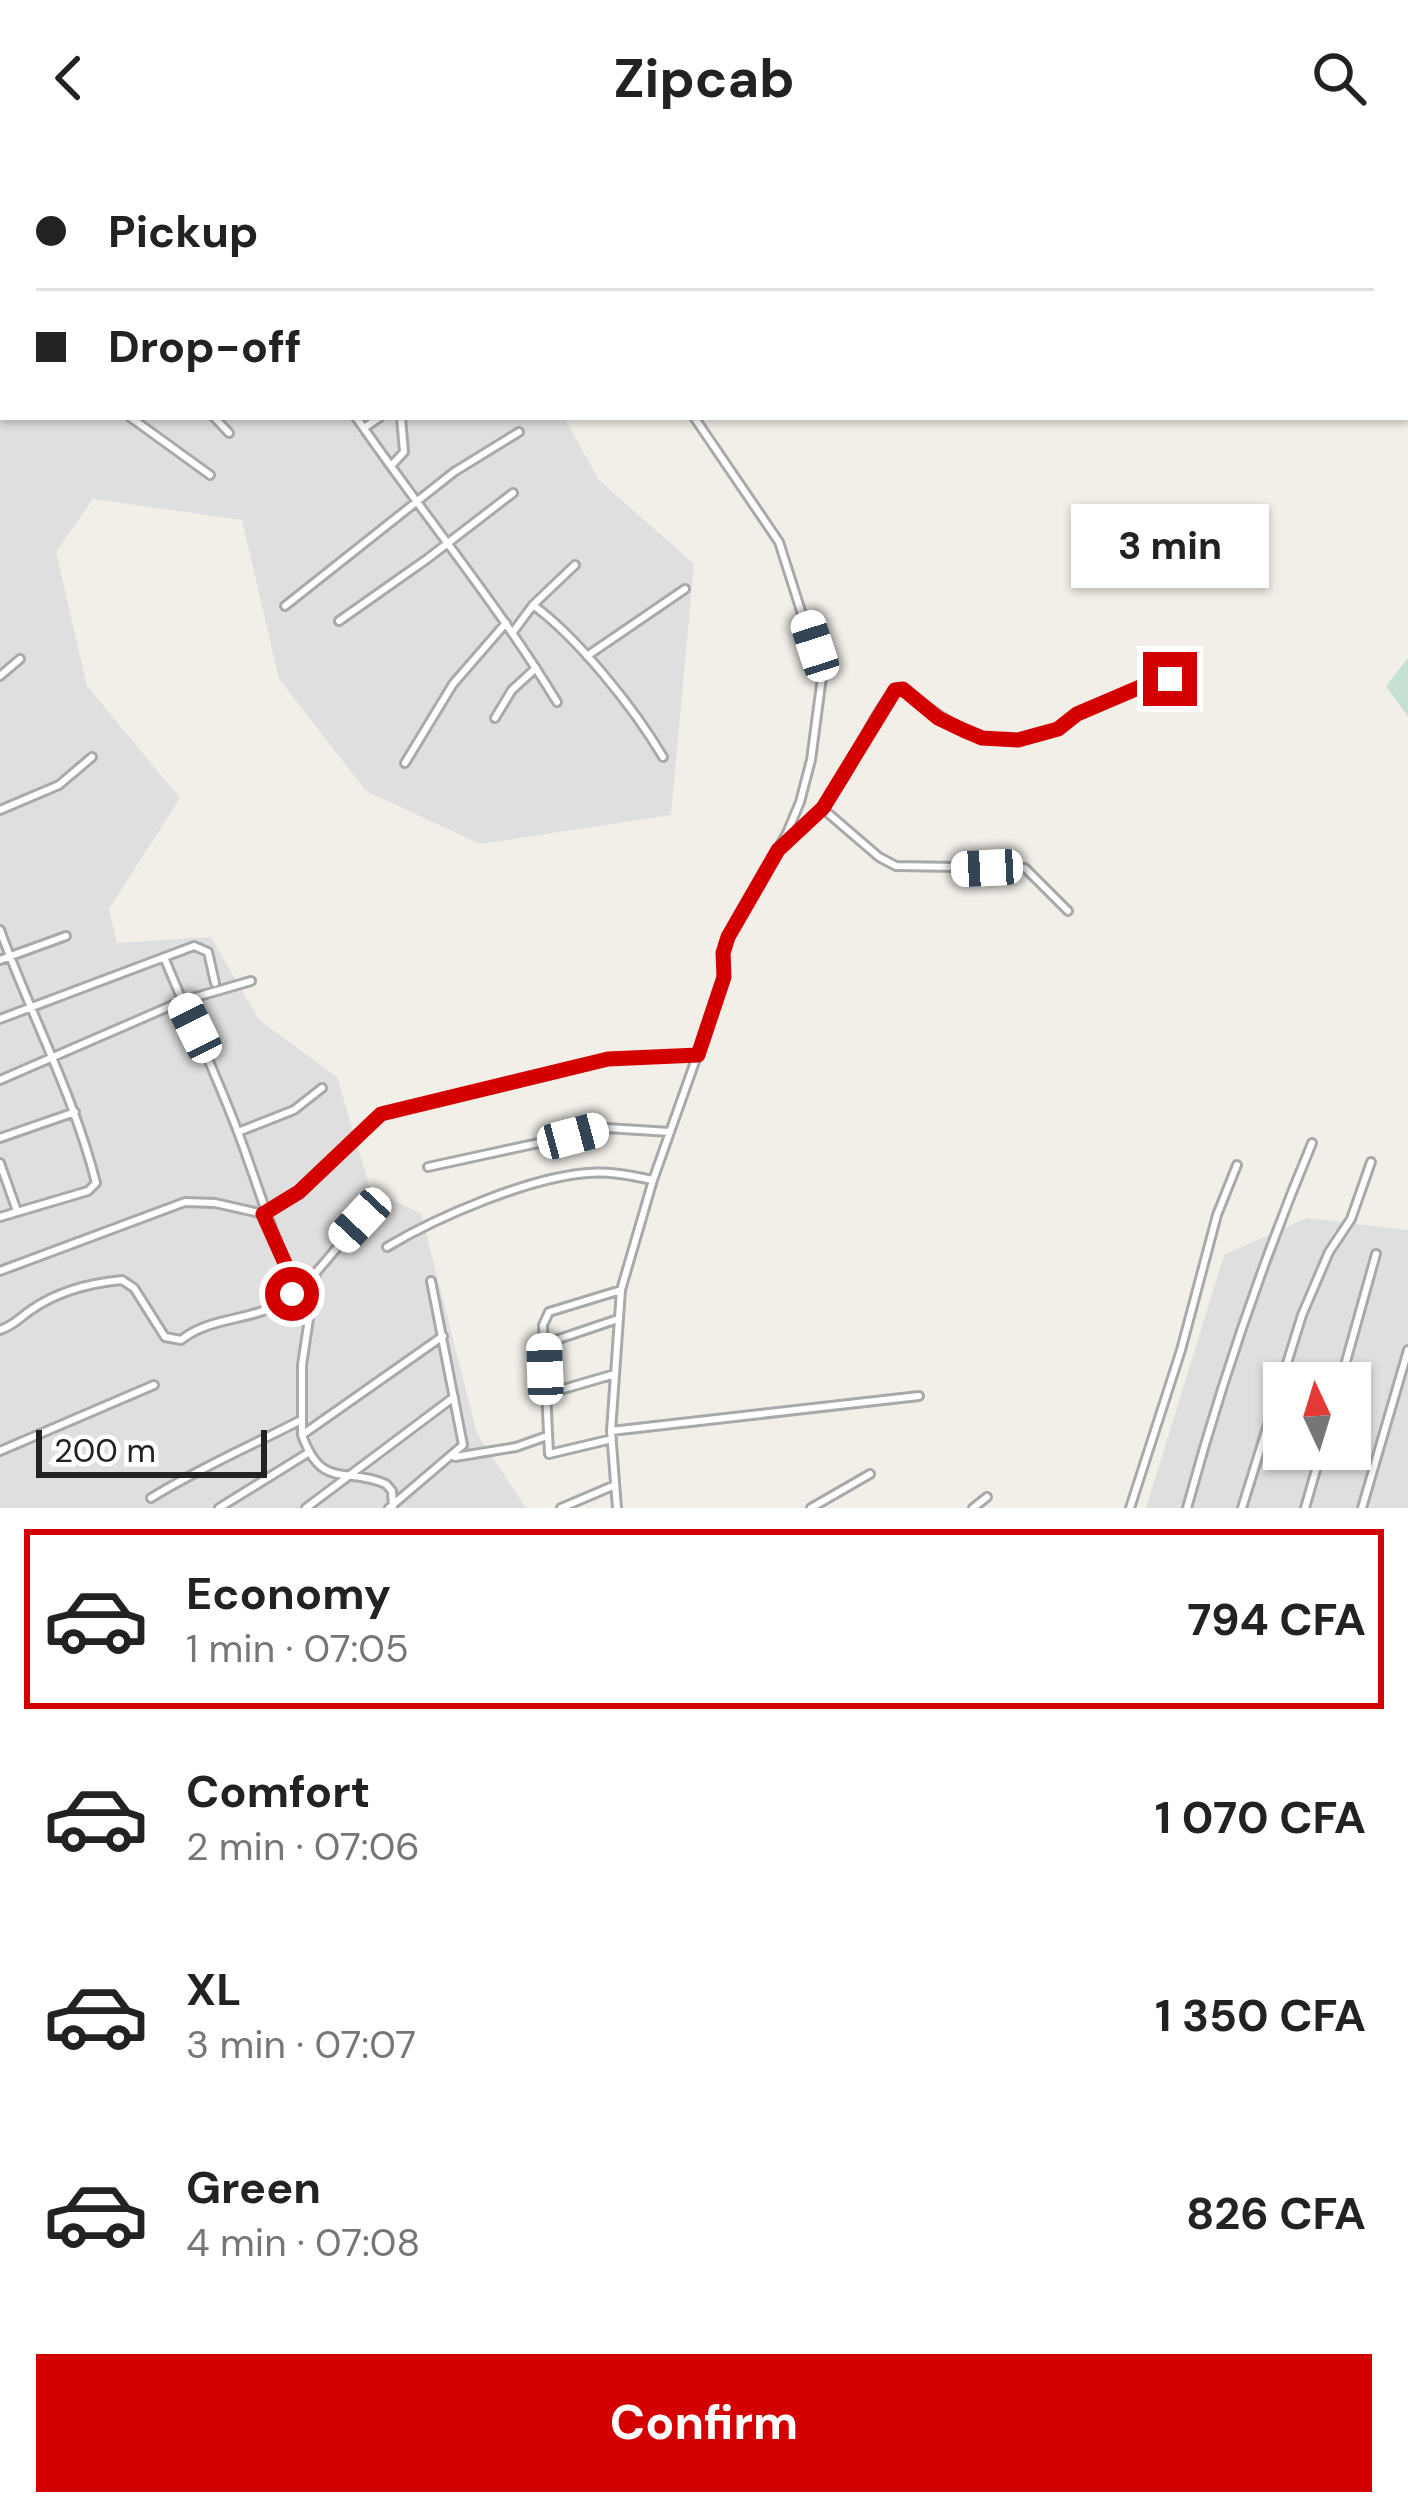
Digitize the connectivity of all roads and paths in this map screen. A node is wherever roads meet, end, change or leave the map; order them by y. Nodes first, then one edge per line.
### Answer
1 (134, 420) edge
2 (217, 420) edge
3 (358, 420) edge
4 (376, 420) edge
5 (401, 420) edge
6 (696, 420) edge
7 (364, 428) junction
8 (519, 432) dead end
9 (229, 433) dead end
10 (391, 466) junction
11 (210, 475) dead end
12 (512, 493) dead end
13 (415, 501) junction
14 (445, 544) junction
15 (575, 565) dead end
16 (686, 589) dead end
17 (533, 605) junction
18 (285, 606) dead end
19 (339, 621) dead end
20 (506, 623) junction
21 (513, 632) junction
22 (587, 656) junction
23 (20, 659) dead end
24 (536, 668) junction
25 (0, 676) edge
26 (1188, 677) dead end
27 (557, 702) dead end
28 (495, 718) dead end
29 (92, 757) dead end
30 (663, 757) dead end
31 (405, 763) dead end
32 (823, 808) junction
33 (0, 810) edge
34 (778, 850) junction
35 (1068, 911) dead end
36 (0, 930) edge
37 (66, 936) dead end
38 (10, 956) junction
39 (164, 957) junction
40 (0, 960) edge
41 (251, 981) dead end
42 (215, 983) dead end
43 (182, 1001) junction
44 (32, 1008) junction
45 (0, 1019) edge
46 (698, 1055) junction
47 (49, 1056) junction
48 (0, 1080) edge
49 (322, 1088) dead end
50 (75, 1112) junction
51 (238, 1132) junction
52 (670, 1132) junction
53 (0, 1138) edge
54 (1312, 1143) dead end
55 (1371, 1162) dead end
56 (0, 1163) edge
57 (1237, 1165) dead end
58 (428, 1167) dead end
59 (653, 1180) junction
60 (17, 1212) junction
61 (263, 1214) junction
62 (0, 1217) edge
63 (360, 1220) dead end
64 (387, 1247) dead end
65 (1376, 1254) dead end
66 (318, 1266) junction
67 (0, 1270) edge
68 (430, 1281) dead end
69 (297, 1290) junction
70 (621, 1290) junction
71 (618, 1319) junction
72 (0, 1330) edge
73 (442, 1336) junction
74 (544, 1343) junction
75 (1408, 1350) edge
76 (1346, 1362) edge
77 (615, 1374) junction
78 (154, 1385) dead end
79 (546, 1394) junction
80 (919, 1396) dead end
81 (454, 1397) junction
82 (302, 1420) junction
83 (302, 1435) junction
84 (612, 1435) junction
85 (548, 1436) junction
86 (0, 1451) edge
87 (308, 1453) junction
88 (452, 1458) junction
89 (1316, 1470) edge
90 (870, 1474) dead end
91 (345, 1478) junction
92 (615, 1485) junction
93 (987, 1497) dead end
94 (151, 1498) dead end
95 (392, 1507) edge
96 (219, 1508) edge
97 (306, 1508) edge
98 (561, 1508) edge
99 (617, 1508) edge
100 (811, 1508) edge
101 (973, 1508) edge
102 (1130, 1508) edge
103 (1187, 1508) edge
104 (1242, 1508) edge
105 (1304, 1508) edge
106 (1362, 1508) edge

1 - 11 street
2 - 9 street
3 - 7 street
4 - 7 street
5 - 10 street
6 - 34 street
7 - 10 street
8 - 13 street
10 - 13 street
12 - 14 street
13 - 14 street
13 - 18 street
14 - 19 street
14 - 20 street
15 - 17 street
16 - 22 street
17 - 21 street
17 - 22 street
20 - 21 street
20 - 31 street
21 - 24 street
22 - 30 street
23 - 25 street
24 - 27 street
24 - 28 street
26 - 32 street
29 - 33 street
32 - 34 street
32 - 35 street
34 - 46 street
36 - 38 street
37 - 38 street
38 - 40 street
38 - 44 street
39 - 42 street
39 - 43 street
39 - 44 street
41 - 43 street
43 - 47 street
43 - 51 street
44 - 45 street
44 - 47 street
46 - 52 street
46 - 61 street
47 - 48 street
47 - 50 street
49 - 51 street
50 - 53 street
50 - 60 street
51 - 61 street
52 - 58 street
52 - 59 street
54 - 103 street
55 - 104 street
56 - 60 street
57 - 102 street
59 - 64 street
59 - 70 street
60 - 62 street
61 - 67 street
61 - 69 street
63 - 66 street
65 - 76 street
66 - 69 street
66 - 82 street
68 - 73 street
69 - 72 street
70 - 71 street
70 - 74 street
71 - 74 street
71 - 77 street
73 - 81 street
73 - 83 street
74 - 79 street
75 - 106 street
77 - 79 street
77 - 84 street
78 - 86 street
79 - 85 street
80 - 84 street
81 - 88 street
81 - 91 street
82 - 83 street
82 - 94 street
83 - 87 street
84 - 85 street
84 - 92 street
85 - 88 street
87 - 91 street
87 - 96 street
88 - 95 street
89 - 105 street
90 - 100 street
91 - 95 street
91 - 97 street
92 - 98 street
92 - 99 street
93 - 101 street

